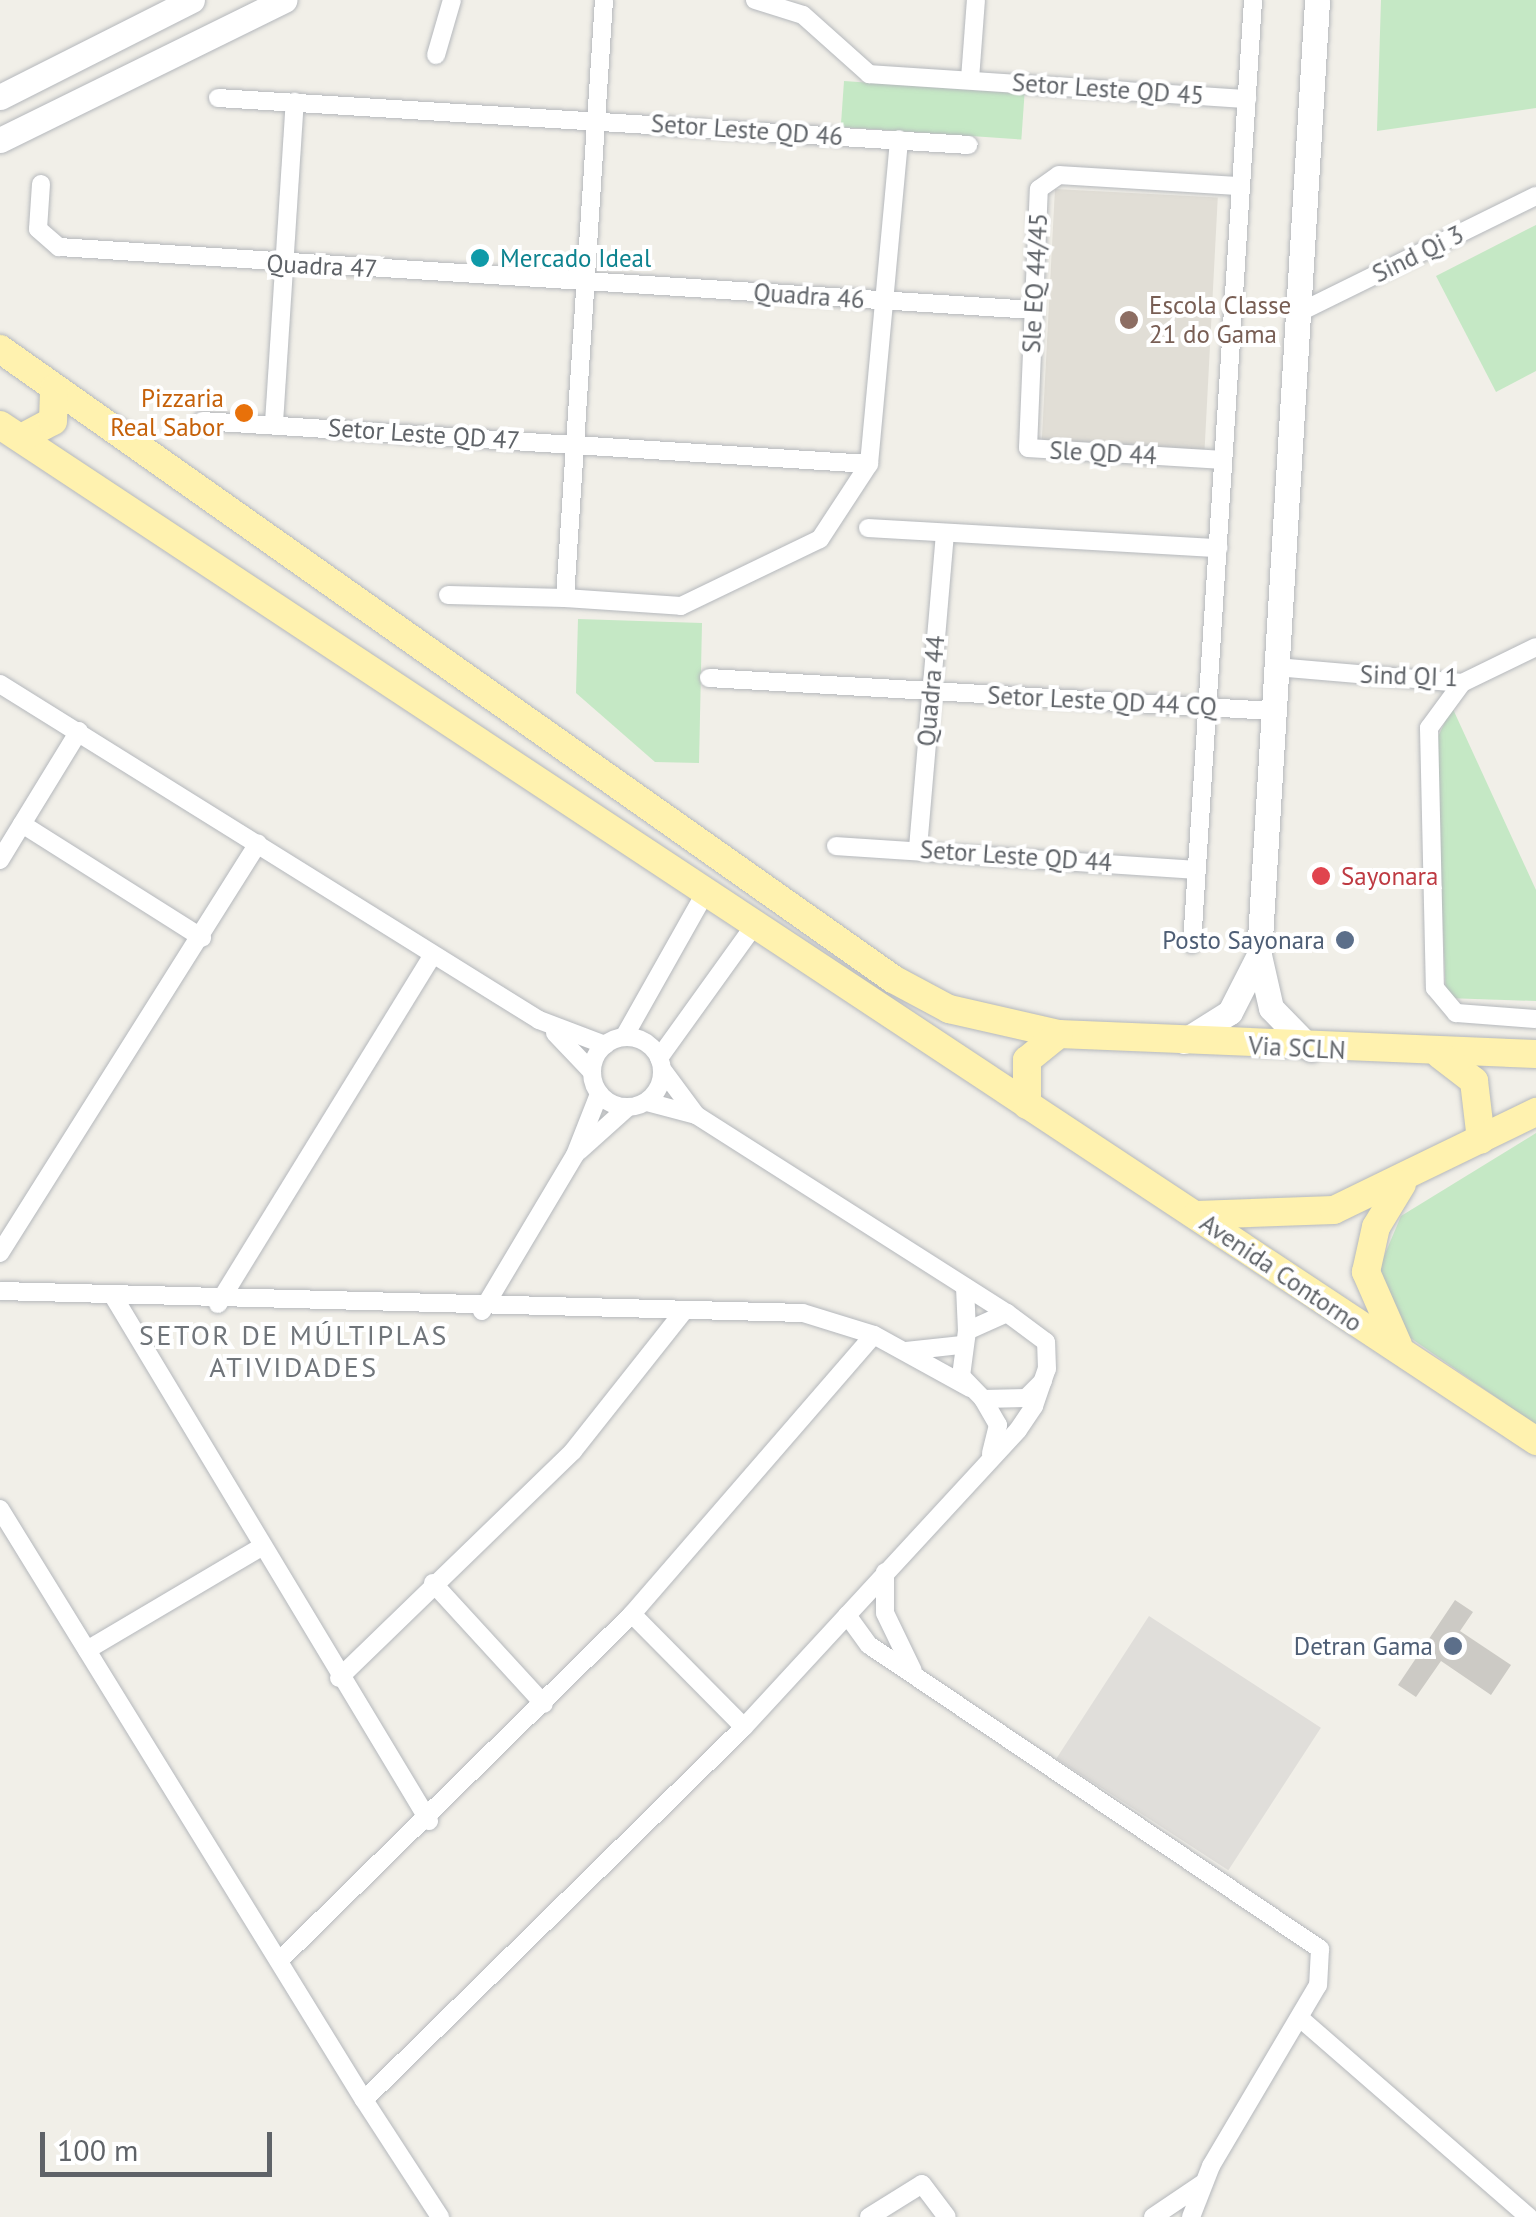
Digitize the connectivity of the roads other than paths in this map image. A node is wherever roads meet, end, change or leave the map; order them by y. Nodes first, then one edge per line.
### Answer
1 (192, 0) edge
2 (452, 0) edge
3 (604, 0) edge
4 (755, 0) edge
5 (976, 0) edge
6 (1252, 0) edge
7 (1317, 0) edge
8 (279, 1) edge
9 (436, 55) dead end
10 (970, 79) junction
11 (0, 97) edge
12 (218, 98) dead end
13 (1247, 99) junction
14 (296, 102) junction
15 (594, 120) junction
16 (0, 140) edge
17 (899, 140) junction
18 (969, 145) dead end
19 (41, 184) dead end
20 (1241, 186) junction
21 (1536, 196) edge
22 (286, 265) junction
23 (584, 279) junction
24 (886, 302) junction
25 (1033, 310) junction
26 (1300, 312) junction
27 (0, 349) edge
28 (54, 389) junction
29 (1030, 404) joint
30 (202, 421) dead end
31 (274, 422) junction
32 (10, 432) edge
33 (574, 444) junction
34 (1223, 460) junction
35 (869, 464) junction
36 (868, 528) dead end
37 (945, 533) junction
38 (1218, 548) junction
39 (448, 595) dead end
40 (565, 598) junction
41 (1536, 647) edge
42 (1276, 667) junction
43 (710, 678) dead end
44 (1462, 682) junction
45 (0, 684) edge
46 (931, 690) junction
47 (1208, 707) junction
48 (1272, 711) junction
49 (79, 731) junction
50 (595, 770) junction
51 (569, 804) junction
52 (22, 824) junction
53 (258, 844) junction
54 (836, 846) dead end
55 (918, 848) junction
56 (0, 860) edge
57 (1196, 870) junction
58 (704, 895) junction
59 (753, 927) junction
60 (202, 938) junction
61 (1192, 944) dead end
62 (433, 955) junction
63 (1259, 955) junction
64 (1536, 1019) edge
65 (539, 1020) junction
66 (1059, 1034) junction
67 (624, 1037) junction
68 (1184, 1041) junction
69 (605, 1044) junction
70 (1311, 1049) junction
71 (1536, 1054) edge
72 (1439, 1055) junction
73 (661, 1063) junction
74 (592, 1072) junction
75 (599, 1094) junction
76 (647, 1102) junction
77 (1026, 1106) junction
78 (627, 1108) junction
79 (1536, 1112) edge
80 (696, 1115) junction
81 (1482, 1140) junction
82 (574, 1155) junction
83 (1402, 1184) junction
84 (1195, 1215) junction
85 (0, 1254) edge
86 (965, 1287) junction
87 (0, 1291) edge
88 (112, 1294) junction
89 (218, 1304) junction
90 (482, 1311) junction
91 (684, 1311) junction
92 (1007, 1313) junction
93 (874, 1335) junction
94 (963, 1338) junction
95 (901, 1350) junction
96 (1405, 1354) junction
97 (1043, 1381) junction
98 (977, 1394) junction
99 (1536, 1441) edge
100 (986, 1462) junction
101 (0, 1509) edge
102 (261, 1547) junction
103 (885, 1572) junction
104 (433, 1583) junction
105 (632, 1614) junction
106 (846, 1616) junction
107 (87, 1650) junction
108 (339, 1678) junction
109 (919, 1680) junction
110 (544, 1704) junction
111 (744, 1727) junction
112 (429, 1822) junction
113 (280, 1962) junction
114 (1301, 2019) junction
115 (364, 2100) junction
116 (1202, 2184) junction
117 (440, 2217) edge
118 (869, 2217) edge
119 (947, 2217) edge
120 (1153, 2217) edge
121 (1192, 2217) edge
122 (1529, 2217) edge

1 - 11 main road
2 - 9 street
3 - 15 street
4 - 10 street, Setor Leste QD 45
5 - 10 street
6 - 13 street
7 - 26 main road
8 - 16 main road
10 - 13 street, Setor Leste QD 45
12 - 14 street
13 - 20 street
14 - 15 street
14 - 22 street
15 - 17 street, Setor Leste QD 46
15 - 23 street
17 - 18 street, Setor Leste QD 46
17 - 24 street
19 - 22 street, Quadra 47
20 - 25 street, Sle EQ 44/45
20 - 34 street
21 - 26 street, Sind Qi 3
22 - 23 street, Quadra 47
22 - 31 street
23 - 24 street, Quadra 46
23 - 33 street
24 - 25 street, Quadra 46
24 - 35 street
25 - 29 street, Sle EQ 44/45
26 - 42 main road
27 - 28 main road, Via SCLN
28 - 32 main road
28 - 50 main road, Via SCLN
29 - 34 street, Sle QD 44
30 - 31 street, Setor Leste QD 47
31 - 33 street, Setor Leste QD 47
32 - 51 main road, Avenida Contorno
33 - 35 street
33 - 40 street
34 - 38 street
35 - 40 street
36 - 37 street
37 - 38 street
37 - 46 street, Quadra 44
38 - 47 street
39 - 40 street
41 - 44 street, Sind QI 1
42 - 44 street, Sind QI 1
42 - 48 main road
43 - 46 street
44 - 64 street
45 - 49 street
46 - 47 street, Setor Leste QD 44 CQ
46 - 55 street, Quadra 44
47 - 48 street, Setor Leste QD 44 CQ
47 - 57 street
48 - 63 main road
49 - 52 street
49 - 53 street
50 - 51 main road
50 - 66 main road, Via SCLN
51 - 58 main road, Avenida Contorno
52 - 56 street
52 - 60 street
53 - 60 street
53 - 62 street
54 - 55 street, Setor Leste QD 44
55 - 57 street, Setor Leste QD 44
57 - 61 street
58 - 59 main road, Avenida Contorno
58 - 67 street
59 - 73 street
59 - 77 main road, Avenida Contorno
60 - 85 street
62 - 65 street
62 - 89 street
63 - 68 main road
63 - 70 main road
65 - 69 street
65 - 74 street
66 - 68 main road, Via SCLN
66 - 77 main road
67 - 69 street
67 - 73 street
68 - 70 main road, Via SCLN
69 - 74 street
70 - 72 main road, Via SCLN
71 - 72 main road, Via SCLN
72 - 81 main road
73 - 76 street
73 - 80 street
74 - 75 street
75 - 78 street
75 - 82 street
76 - 78 street
76 - 80 street
77 - 84 main road, Avenida Contorno
78 - 82 street
79 - 81 main road
80 - 86 street
81 - 83 main road
82 - 90 street
83 - 84 main road
83 - 96 main road
84 - 96 main road, Avenida Contorno
86 - 92 street
86 - 94 street
87 - 88 street
88 - 89 street
88 - 102 street
89 - 90 street
90 - 91 street
91 - 93 street
91 - 104 street
92 - 94 street
92 - 97 street
93 - 95 street
93 - 105 street
94 - 95 street
94 - 98 street
95 - 98 street
96 - 99 main road, Avenida Contorno
97 - 98 street
97 - 100 street
98 - 100 street
100 - 103 street
101 - 107 street
102 - 107 street
102 - 108 street
103 - 106 street
103 - 109 street
104 - 108 street
104 - 110 street
105 - 110 street
105 - 111 street
106 - 109 street
106 - 111 street
107 - 113 street
108 - 112 street
109 - 114 street
110 - 112 street
111 - 115 street
112 - 113 street
113 - 115 street
114 - 116 street
114 - 122 street
115 - 117 street
116 - 120 street
116 - 121 street
118 - 119 street

